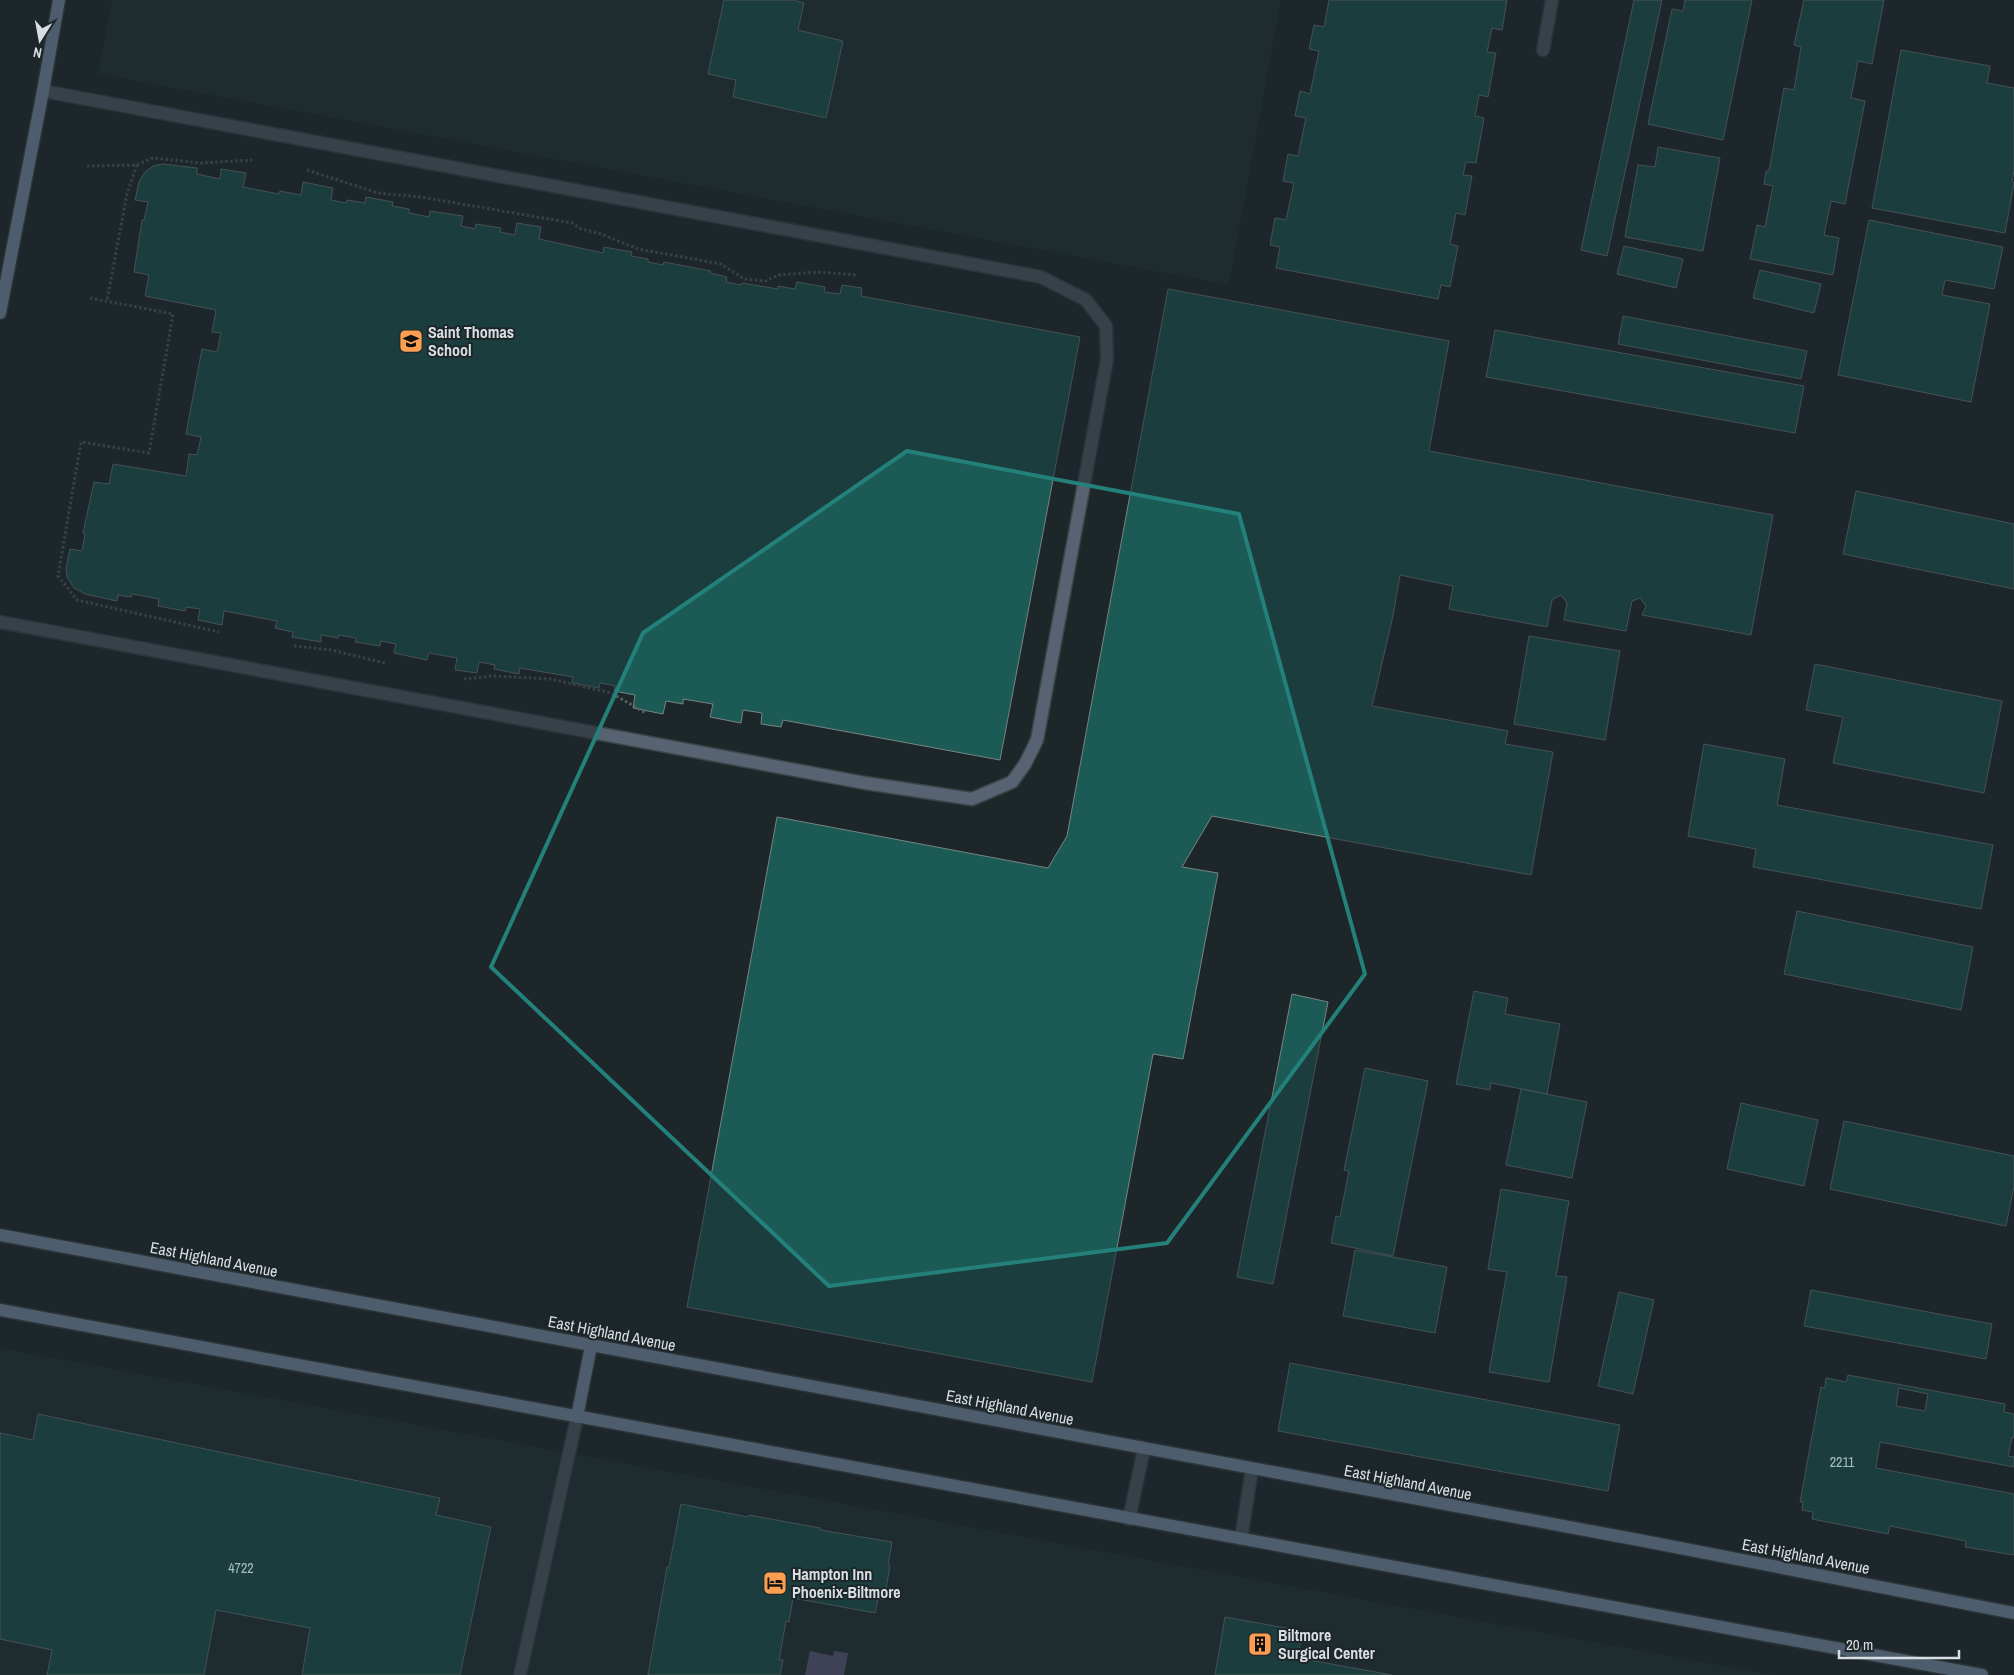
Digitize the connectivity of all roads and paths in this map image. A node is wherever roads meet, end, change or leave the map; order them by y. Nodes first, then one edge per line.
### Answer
1 (59, 0) edge
2 (1552, 0) edge
3 (1544, 50) dead end
4 (43, 91) junction
5 (257, 160) dead end
6 (137, 165) junction
7 (87, 166) dead end
8 (299, 168) dead end
9 (857, 275) dead end
10 (90, 298) dead end
11 (107, 300) junction
12 (0, 313) edge
13 (0, 622) edge
14 (223, 633) dead end
15 (287, 646) dead end
16 (331, 650) dead end
17 (492, 676) dead end
18 (653, 716) dead end
19 (0, 1235) edge
20 (0, 1310) edge
21 (591, 1346) junction
22 (577, 1417) junction
23 (1144, 1449) junction
24 (1252, 1469) junction
25 (1130, 1519) junction
26 (1241, 1539) junction
27 (2014, 1613) edge
28 (520, 1675) edge
29 (1982, 1675) edge

1 - 4 main road
2 - 3 lane
4 - 12 main road
4 - 13 lane
5 - 6 path
6 - 7 path
6 - 11 path
8 - 9 path
10 - 11 path
11 - 14 path
15 - 16 path
17 - 18 path
19 - 21 main road, East Highland Avenue
20 - 22 main road
21 - 22 main road
21 - 23 main road, East Highland Avenue
22 - 25 main road
22 - 28 lane
23 - 24 main road, East Highland Avenue
23 - 25 lane
24 - 26 lane
24 - 27 main road, East Highland Avenue
25 - 26 main road
26 - 29 main road

